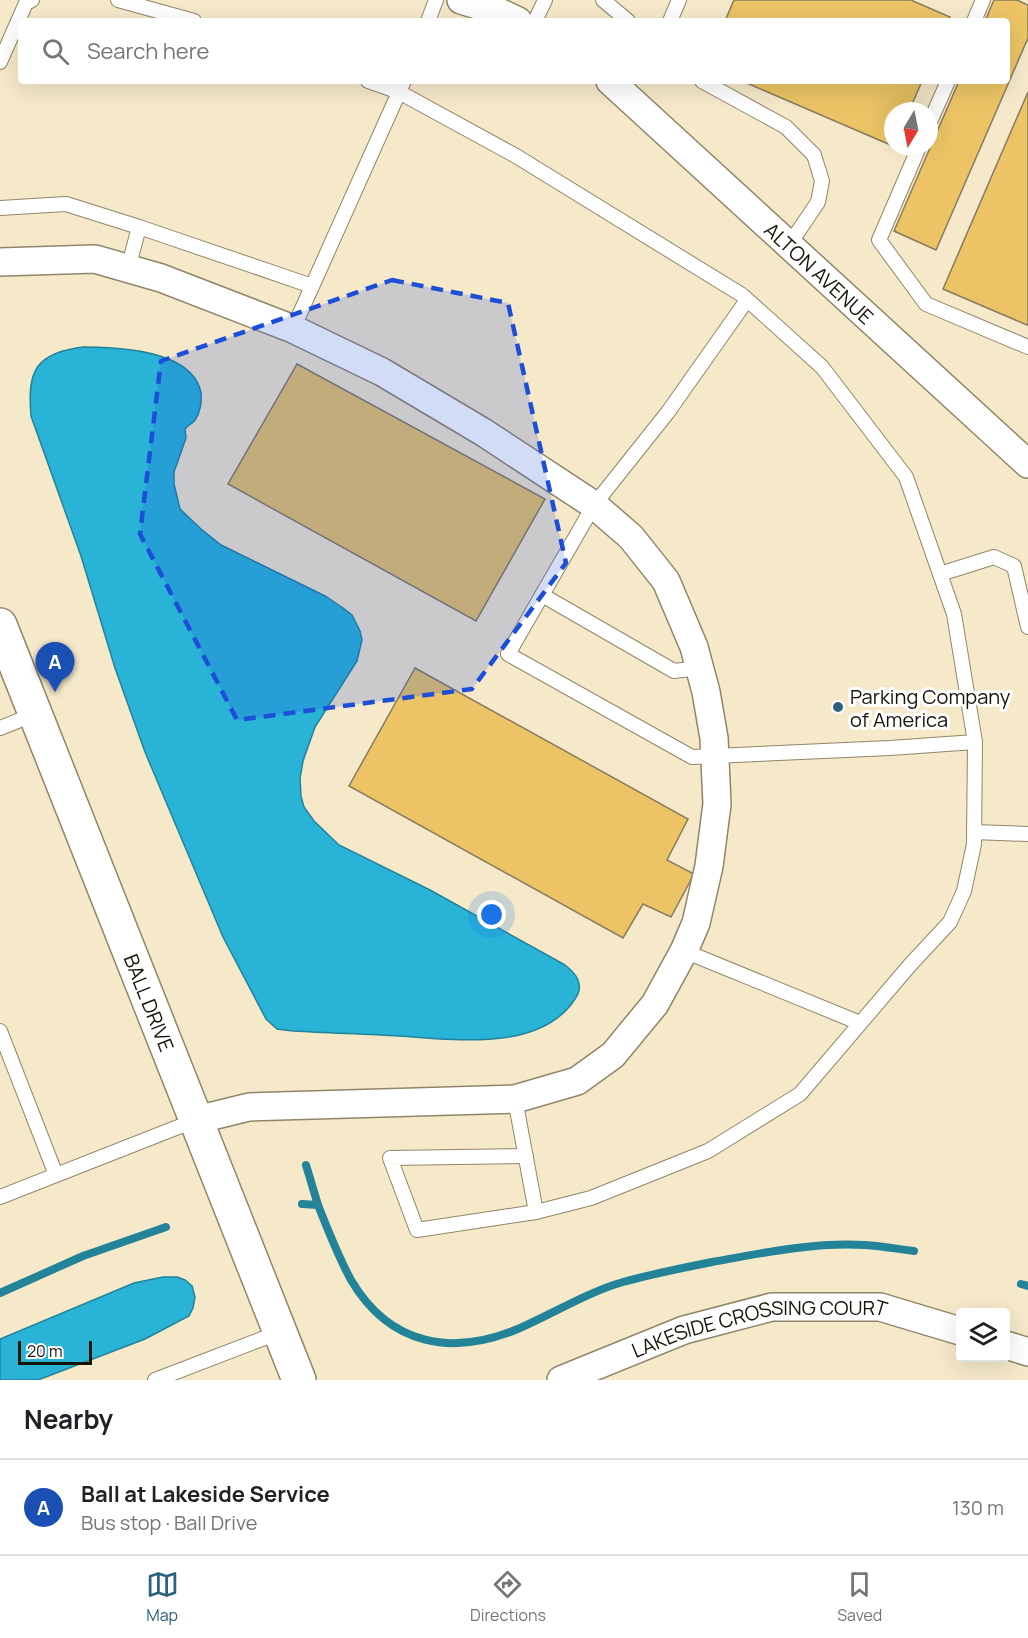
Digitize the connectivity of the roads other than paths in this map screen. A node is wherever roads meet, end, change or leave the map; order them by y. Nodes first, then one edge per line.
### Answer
1 (32, 0) edge
2 (118, 0) edge
3 (436, 0) edge
4 (461, 0) edge
5 (545, 0) edge
6 (603, 0) edge
7 (679, 0) edge
8 (983, 0) edge
9 (19, 18) edge
10 (183, 18) edge
11 (429, 18) edge
12 (512, 18) edge
13 (536, 18) edge
14 (624, 18) edge
15 (671, 18) edge
16 (975, 18) edge
17 (18, 21) edge
18 (0, 62) edge
19 (384, 84) edge
20 (613, 84) edge
21 (707, 84) edge
22 (947, 84) edge
23 (401, 87) edge
24 (938, 104) edge
25 (915, 156) edge
26 (0, 208) edge
27 (139, 226) junction
28 (789, 245) junction
29 (0, 262) edge
30 (128, 268) junction
31 (312, 286) junction
32 (747, 300) junction
33 (293, 329) junction
34 (1028, 347) edge
35 (1028, 465) edge
36 (594, 505) junction
37 (940, 574) junction
38 (542, 595) junction
39 (0, 625) edge
40 (1028, 627) edge
41 (700, 668) junction
42 (35, 714) junction
43 (0, 728) edge
44 (975, 742) junction
45 (715, 755) junction
46 (974, 832) junction
47 (1028, 834) edge
48 (684, 951) junction
49 (860, 1023) junction
50 (0, 1031) edge
51 (515, 1099) junction
52 (196, 1120) junction
53 (526, 1155) junction
54 (56, 1175) junction
55 (0, 1197) edge
56 (536, 1212) junction
57 (956, 1330) edge
58 (280, 1332) junction
59 (1010, 1347) edge
60 (1028, 1352) edge
61 (155, 1380) edge
62 (299, 1380) edge
63 (561, 1380) edge

1 - 9 lane
2 - 10 lane
3 - 11 lane
4 - 12 street
5 - 13 lane
6 - 14 lane
7 - 15 lane
8 - 16 lane
17 - 18 lane
19 - 23 lane
20 - 28 street, ALTON AVENUE
21 - 28 lane
22 - 24 lane
23 - 31 lane
23 - 32 lane
25 - 34 lane
26 - 27 lane
27 - 30 lane
27 - 31 lane
28 - 35 street, ALTON AVENUE
29 - 30 street
30 - 33 street
31 - 33 lane
32 - 36 lane
32 - 37 lane
33 - 36 street
36 - 38 lane
36 - 41 street
37 - 40 lane
37 - 44 lane
38 - 41 lane
38 - 45 lane
39 - 42 street, BALL DRIVE
41 - 45 street
42 - 43 lane
42 - 52 street, BALL DRIVE
44 - 45 lane
44 - 46 lane
45 - 48 street
46 - 47 lane
46 - 49 lane
48 - 49 lane
48 - 51 street
49 - 56 lane
50 - 54 lane
51 - 52 street
51 - 53 lane
52 - 54 lane
52 - 58 street, BALL DRIVE
53 - 56 lane
53 - 56 lane
54 - 55 lane
57 - 63 street, LAKESIDE CROSSING COURT
58 - 61 lane
58 - 62 street, BALL DRIVE
59 - 60 street

